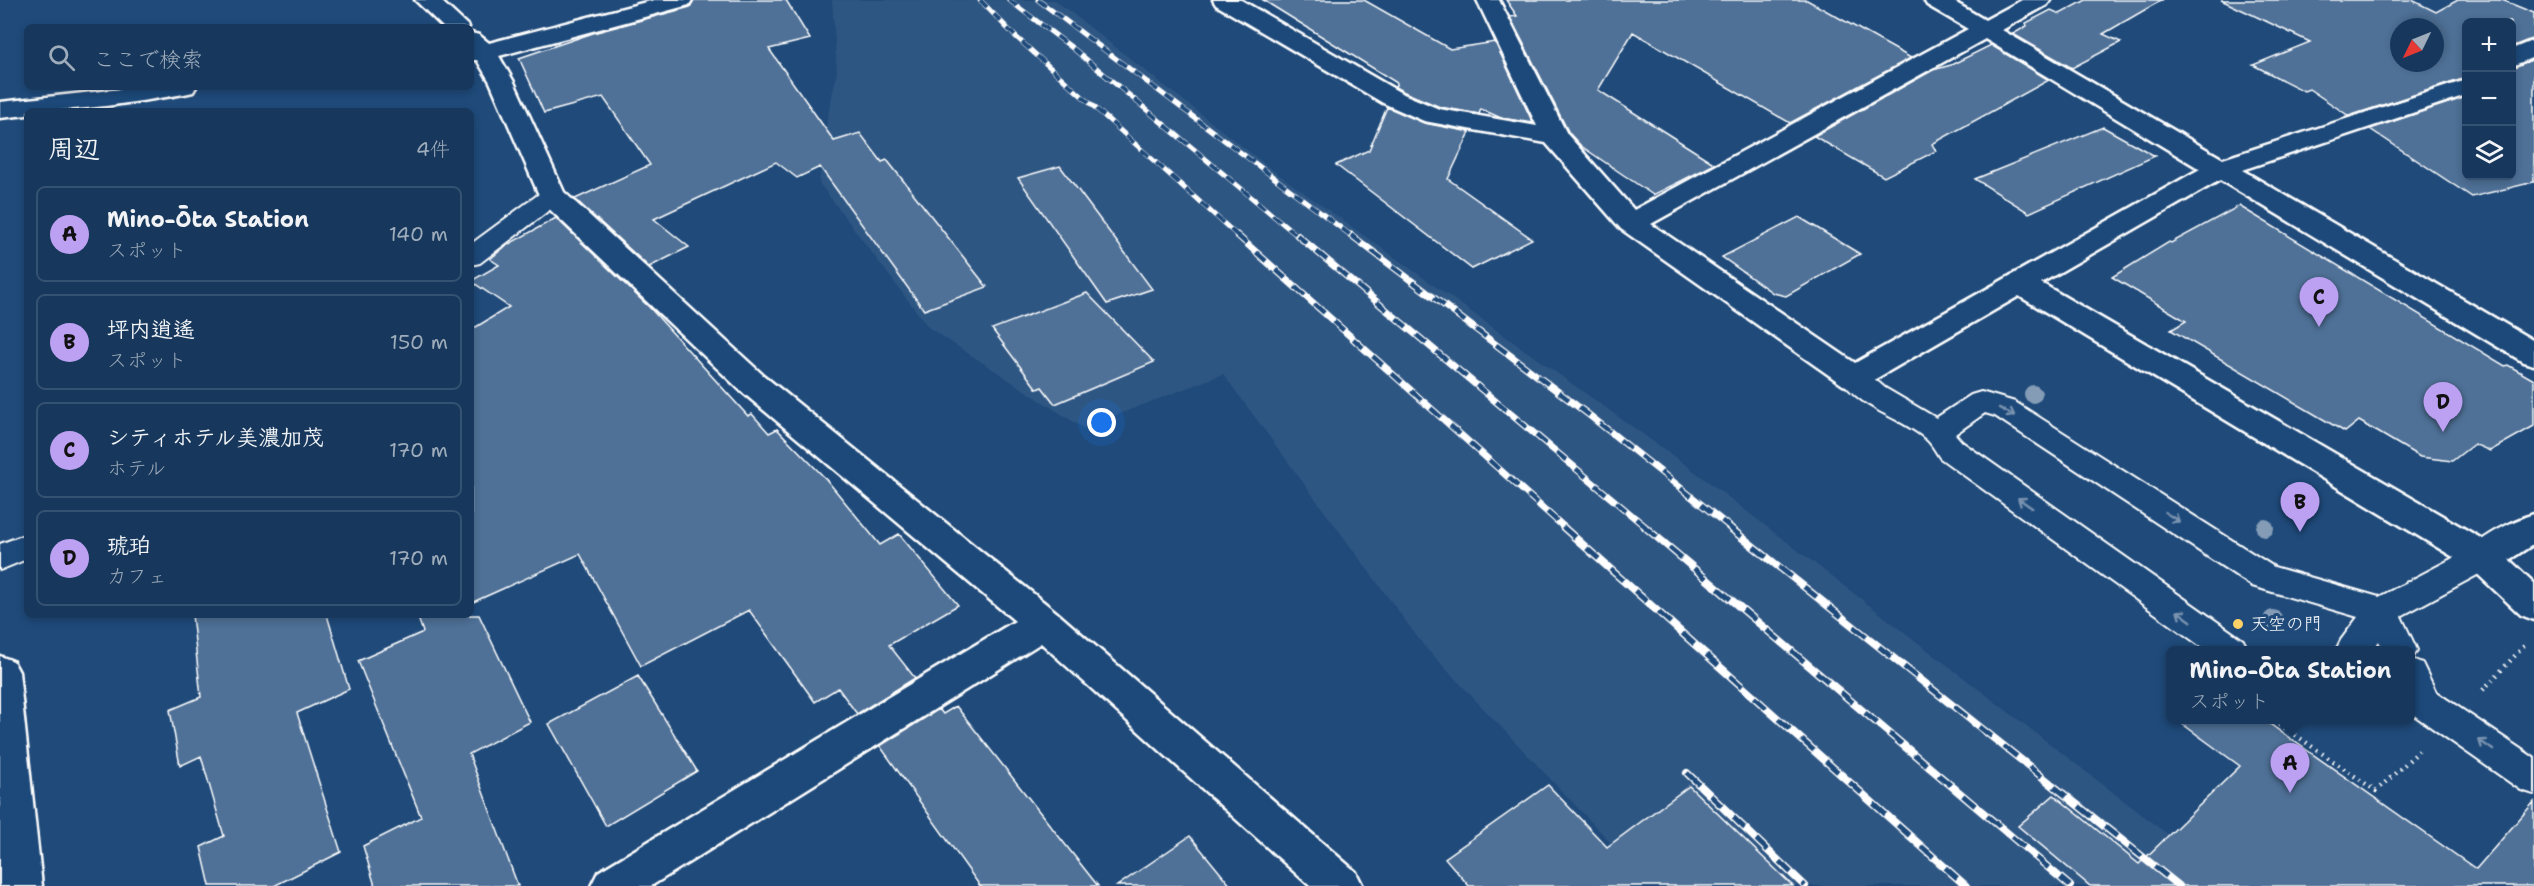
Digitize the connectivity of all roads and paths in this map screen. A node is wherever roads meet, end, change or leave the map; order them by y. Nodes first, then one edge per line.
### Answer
1 (426, 0) edge
2 (681, 0) edge
3 (1224, 0) edge
4 (1488, 0) edge
5 (1935, 0) edge
6 (2039, 0) edge
7 (454, 24) edge
8 (1984, 30) junction
9 (2534, 47) edge
10 (476, 48) edge
11 (2516, 56) edge
12 (2462, 88) edge
13 (166, 90) edge
14 (0, 110) edge
15 (1554, 137) junction
16 (2220, 169) junction
17 (552, 196) junction
18 (1631, 223) junction
19 (474, 255) edge
20 (2021, 284) junction
21 (2534, 355) edge
22 (1854, 377) junction
23 (1937, 432) junction
24 (2534, 527) edge
25 (24, 547) edge
26 (0, 557) edge
27 (2483, 557) junction
28 (2534, 605) edge
29 (2382, 611) junction
30 (1043, 623) junction
31 (2224, 646) edge
32 (2357, 646) edge
33 (2398, 646) edge
34 (0, 672) edge
35 (2415, 684) edge
36 (2534, 778) edge
37 (20, 886) edge
38 (613, 886) edge
39 (1341, 886) edge

1 - 7 street
2 - 10 street
3 - 15 street
4 - 15 street
5 - 8 street
6 - 8 street
8 - 16 street
8 - 18 street
9 - 11 street
10 - 17 street
12 - 16 street
13 - 14 street
15 - 18 street
16 - 20 street
16 - 21 street
17 - 19 lane
17 - 30 street
18 - 22 street
20 - 22 street
20 - 27 street
22 - 23 lane
23 -> 29 lane
31 -> 23 lane
24 - 27 street
25 - 26 lane
27 - 28 street
27 - 29 lane
29 - 32 lane
29 - 33 lane
30 - 38 street
30 - 39 street
34 - 37 street
36 -> 35 lane

